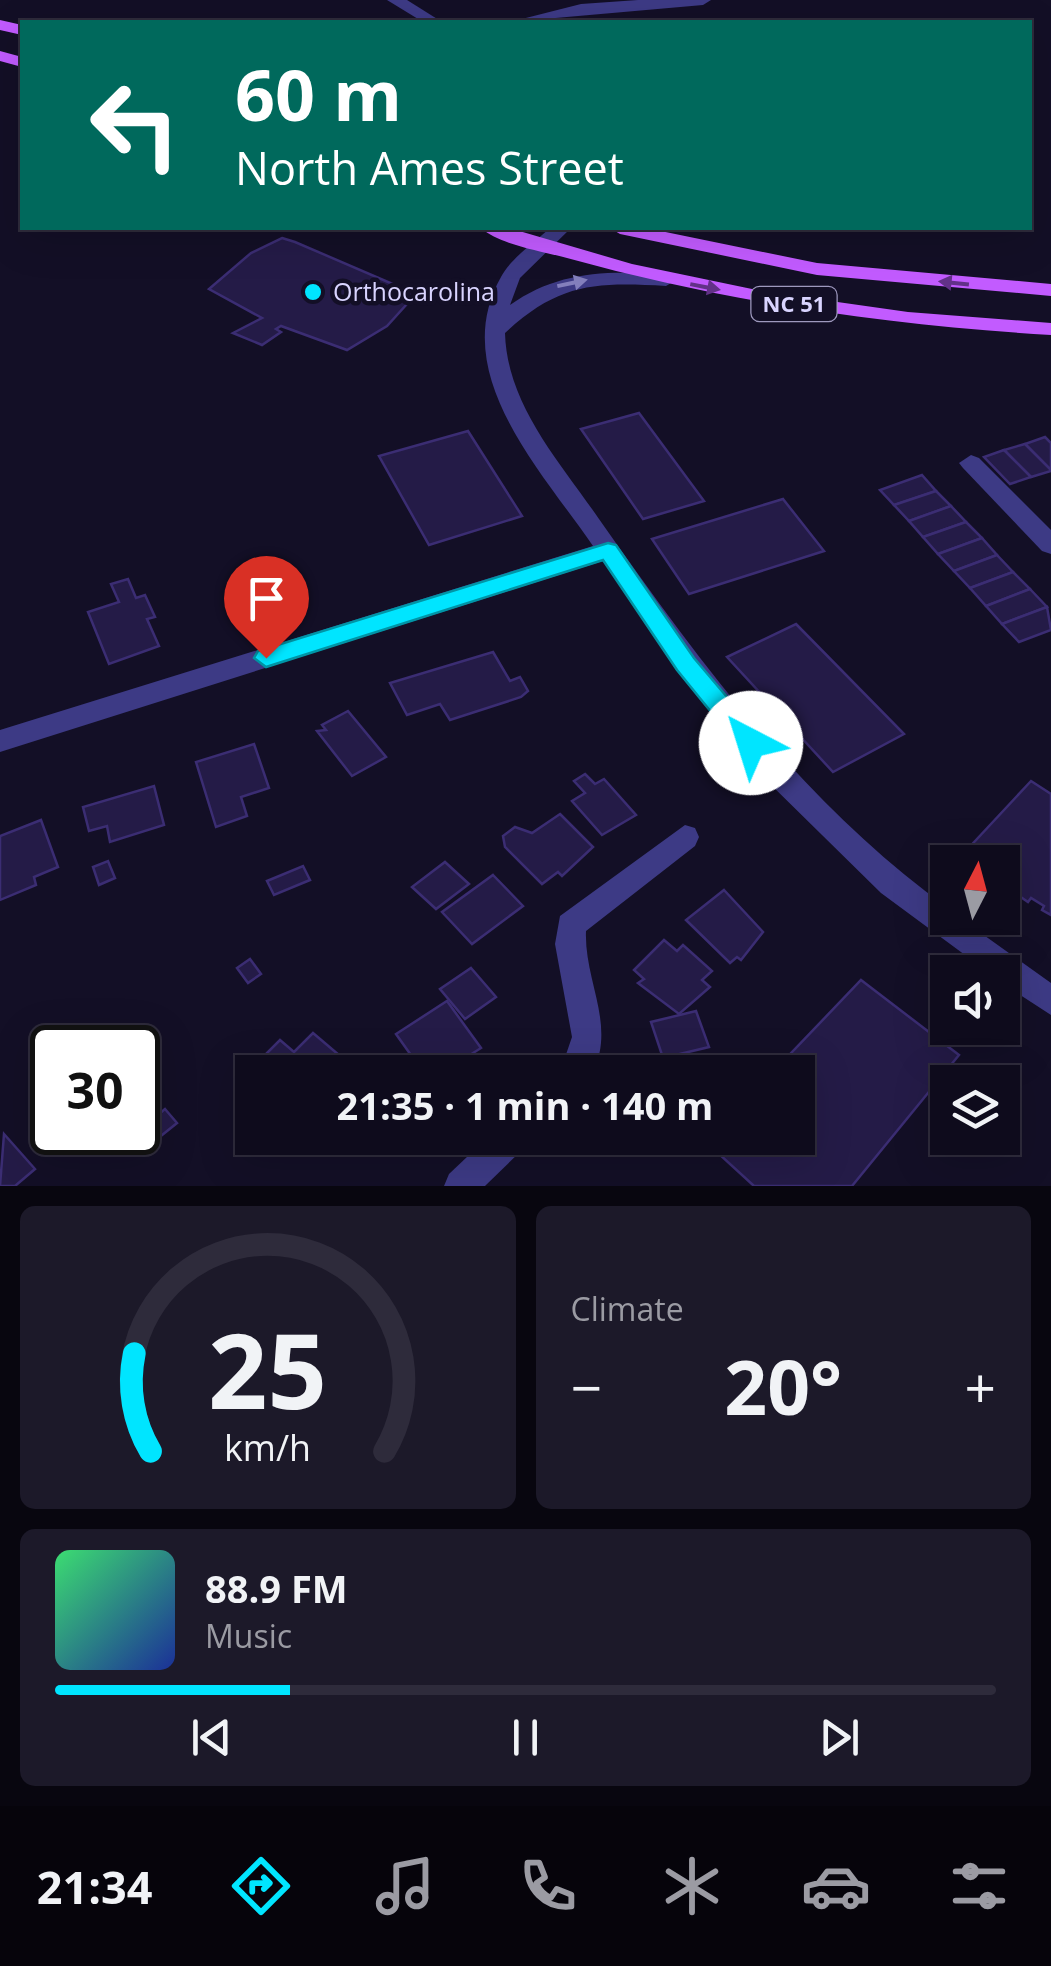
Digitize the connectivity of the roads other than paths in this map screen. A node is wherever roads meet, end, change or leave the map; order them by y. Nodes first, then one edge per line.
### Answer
1 (395, 0) edge
2 (703, 0) edge
3 (430, 20) edge
4 (528, 20) edge
5 (498, 230) edge
6 (559, 230) edge
7 (630, 230) edge
8 (543, 246) junction
9 (666, 280) junction
10 (1051, 290) edge
11 (1051, 328) edge
12 (494, 332) junction
13 (972, 463) dead end
14 (1051, 508) edge
15 (1024, 516) junction
16 (1051, 546) edge
17 (608, 550) junction
18 (0, 742) edge
19 (685, 837) dead end
20 (1051, 1001) edge
21 (587, 1055) edge
22 (493, 1155) edge
23 (462, 1186) edge

1 - 3 street
2 - 4 street
5 - 8 main road, NC 51
6 - 8 street
10 -> 7 main road, NC 51
8 - 9 main road, NC 51
8 - 12 street
9 -> 11 main road, NC 51
12 -> 9 street
12 - 17 street
13 - 15 street
14 - 15 street
15 - 16 street
17 - 18 street
17 - 20 street
19 - 21 street
22 - 23 street

